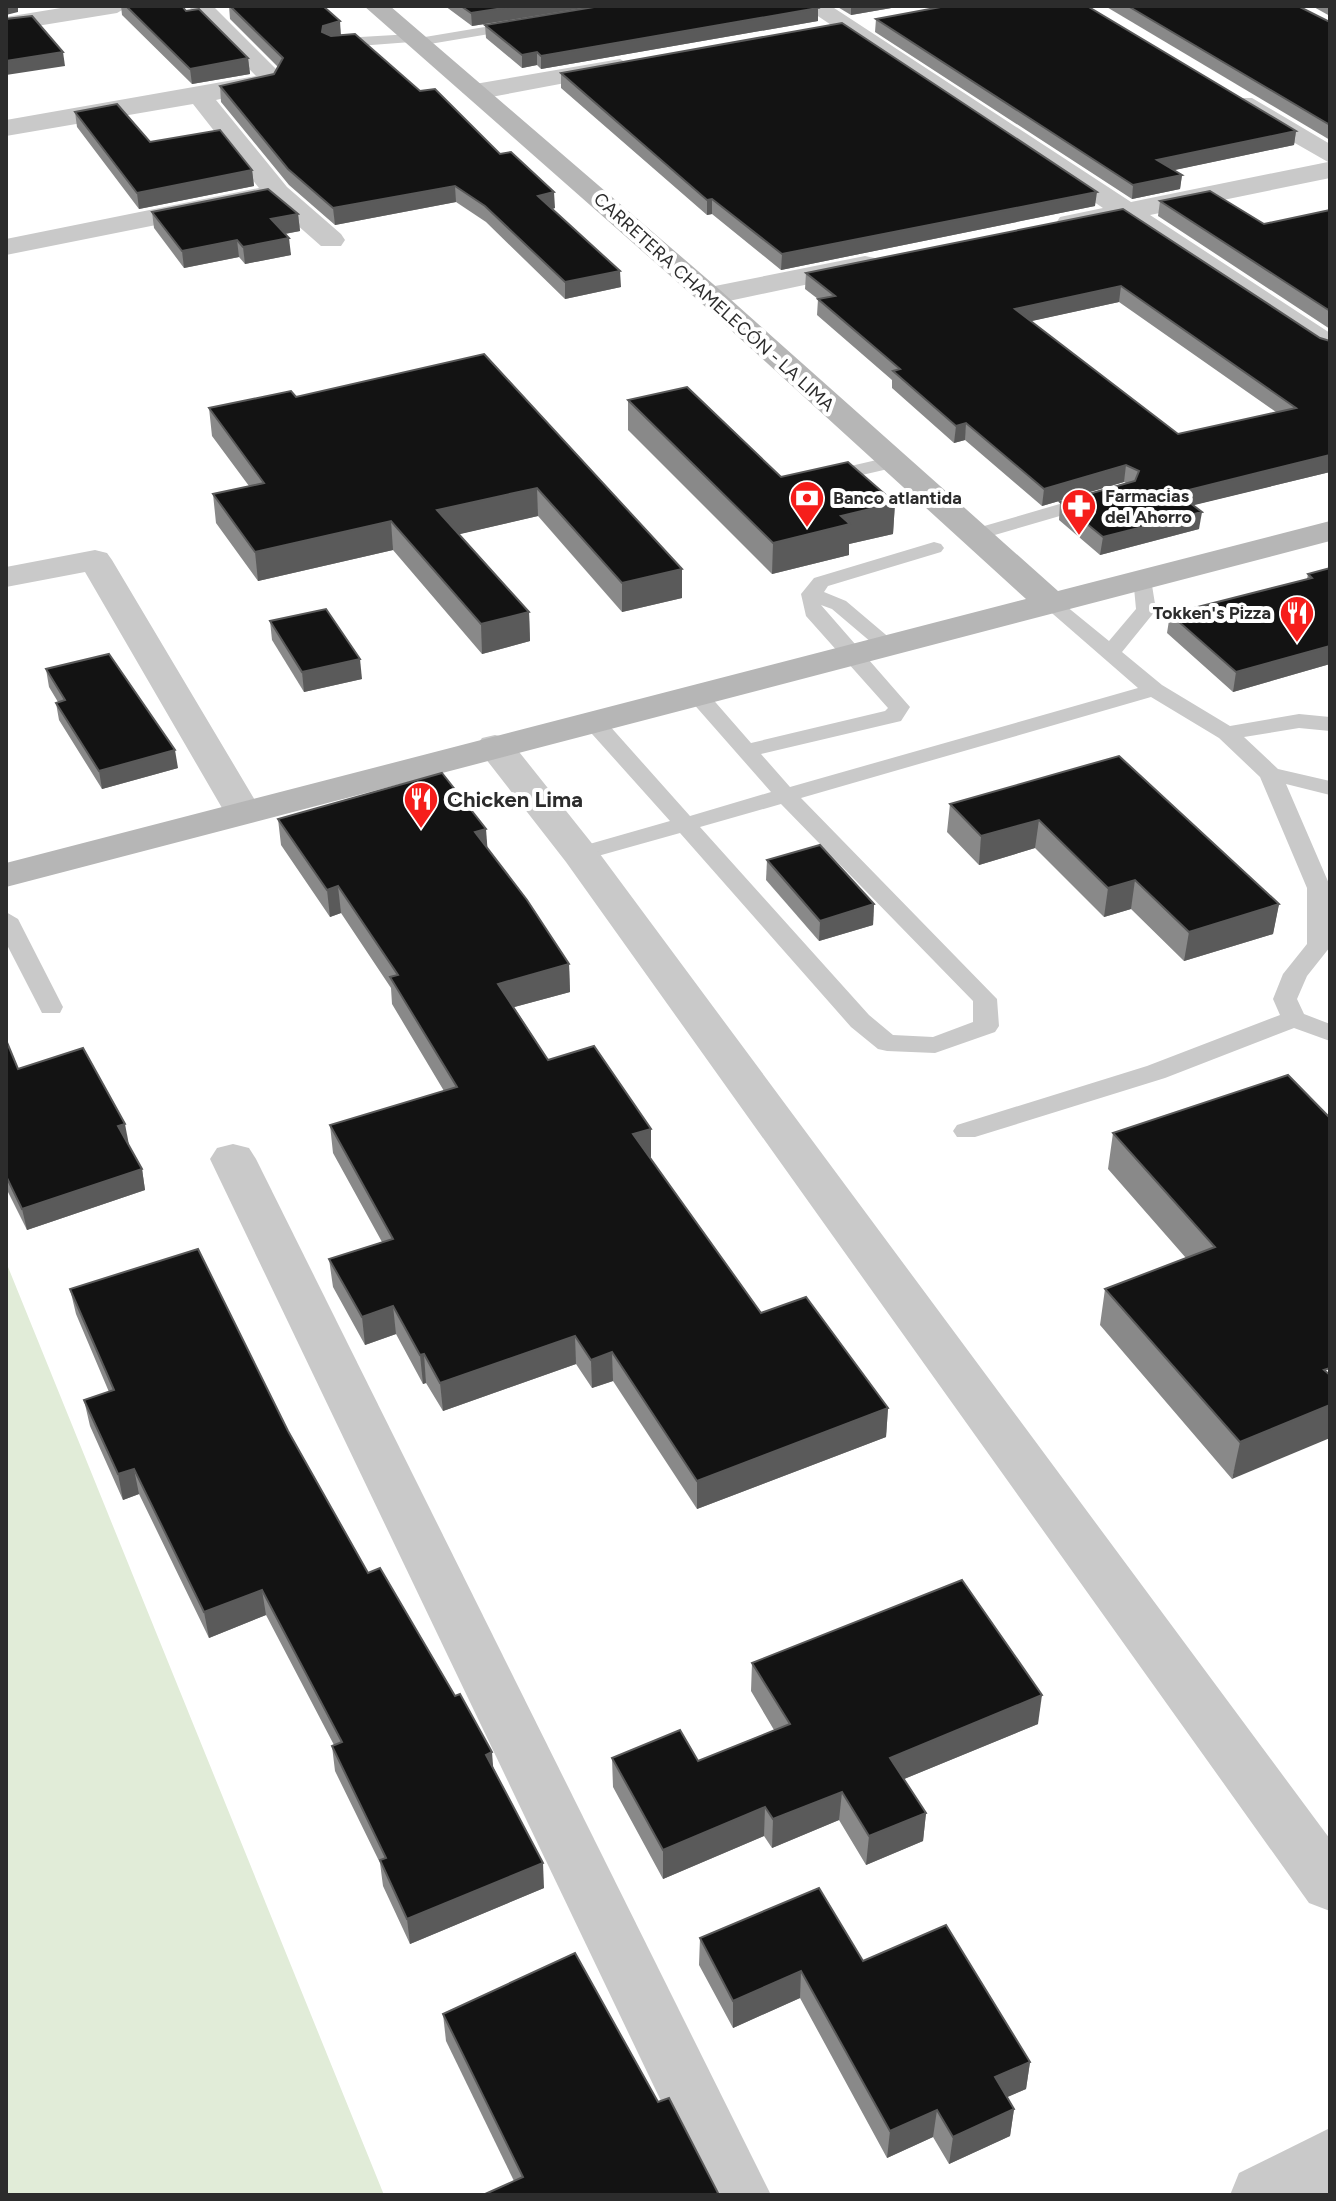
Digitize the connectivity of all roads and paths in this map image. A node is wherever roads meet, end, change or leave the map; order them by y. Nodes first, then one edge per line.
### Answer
1 (117, 6) edge
2 (200, 6) edge
3 (376, 6) edge
4 (815, 19) edge
5 (347, 21) dead end
6 (875, 21) edge
7 (537, 22) edge
8 (6, 24) edge
9 (846, 26) junction
10 (367, 37) junction
11 (415, 40) junction
12 (332, 44) edge
13 (645, 62) edge
14 (475, 92) junction
15 (1226, 92) edge
16 (200, 96) junction
17 (6, 128) edge
18 (1330, 155) edge
19 (1330, 170) edge
20 (277, 193) junction
21 (1128, 211) junction
22 (1051, 227) edge
23 (331, 240) dead end
24 (6, 247) edge
25 (896, 258) edge
26 (710, 296) junction
27 (1330, 346) edge
28 (894, 462) junction
29 (806, 482) edge
30 (1112, 495) edge
31 (1330, 531) edge
32 (974, 535) junction
33 (934, 548) dead end
34 (6, 577) edge
35 (1143, 577) junction
36 (811, 594) junction
37 (1048, 601) junction
38 (868, 648) junction
39 (1112, 651) junction
40 (1154, 690) junction
41 (695, 693) junction
42 (592, 720) junction
43 (1330, 724) edge
44 (1227, 733) junction
45 (495, 746) junction
46 (746, 751) junction
47 (1270, 774) junction
48 (1330, 788) edge
49 (785, 795) junction
50 (243, 812) junction
51 (685, 824) junction
52 (580, 854) junction
53 (6, 875) edge
54 (6, 919) edge
55 (1324, 948) edge
56 (51, 1007) dead end
57 (1294, 1019) junction
58 (1330, 1033) edge
59 (966, 1131) dead end
60 (233, 1159) dead end
61 (1330, 1885) edge
62 (1330, 2158) edge
63 (739, 2195) edge
64 (1262, 2195) edge

1 - 8 street
2 - 16 street
3 - 11 street, CARRETERA CHAMELECÓN - LA LIMA
4 - 9 street
5 - 10 lane
6 - 9 street
7 - 11 lane
9 - 21 street
10 - 11 lane
10 - 12 lane
11 - 14 street, CARRETERA CHAMELECÓN - LA LIMA
13 - 14 street
14 - 26 street, CARRETERA CHAMELECÓN - LA LIMA
15 - 18 street
16 - 17 street
16 - 20 street
19 - 21 street
20 - 23 street
20 - 24 street
21 - 22 street
21 - 27 street
25 - 26 street
26 - 28 street, CARRETERA CHAMELECÓN - LA LIMA
28 - 29 lane
28 - 32 street, CARRETERA CHAMELECÓN - LA LIMA
30 - 32 lane
31 - 35 street
32 - 37 street, CARRETERA CHAMELECÓN - LA LIMA
33 - 36 lane
34 - 50 street
35 - 37 street
35 - 39 lane
36 - 38 lane
36 - 38 lane
37 - 38 street
37 - 39 lane
38 - 41 street
38 - 46 lane
39 - 40 lane
40 - 44 lane
40 - 49 lane
41 - 42 street
41 - 46 lane
42 - 45 street
42 - 51 lane
43 - 44 lane
44 - 47 lane
45 - 50 street
45 - 52 street
46 - 49 lane
47 - 48 lane
47 - 55 lane
49 - 51 lane
49 - 51 lane
50 - 53 street
51 - 52 lane
52 - 61 street
54 - 56 lane
55 - 57 lane
57 - 58 lane
57 - 59 lane
60 - 63 street
62 - 64 street

